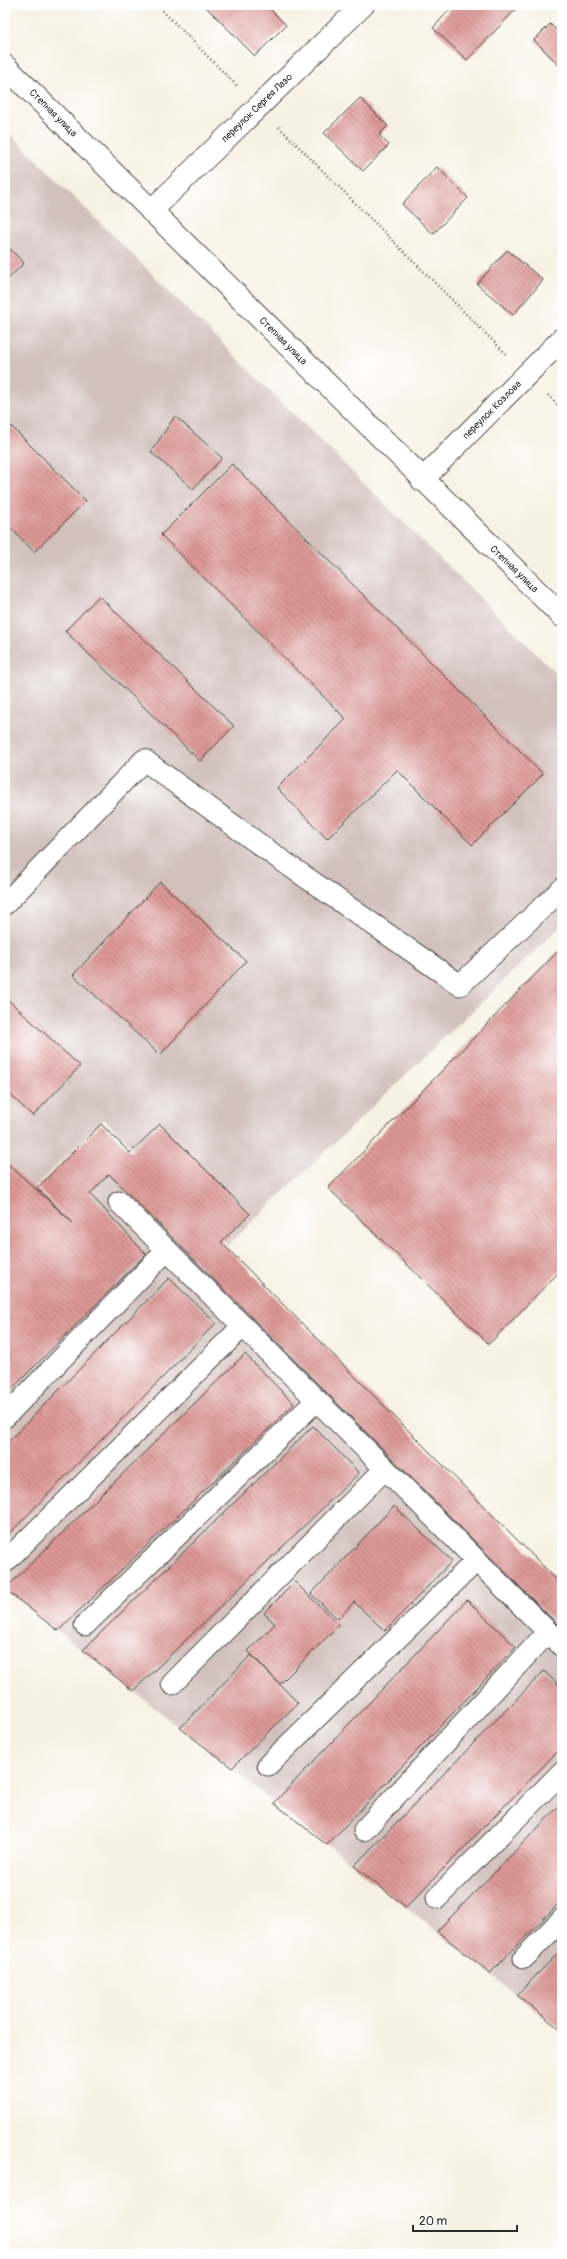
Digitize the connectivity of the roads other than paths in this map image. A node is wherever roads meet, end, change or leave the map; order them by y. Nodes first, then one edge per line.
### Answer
1 (363, 5) edge
2 (5, 66) edge
3 (151, 210) junction
4 (562, 339) edge
5 (422, 480) junction
6 (562, 616) edge
7 (562, 888) edge
8 (5, 904) edge
9 (119, 1202) dead end
10 (167, 1250) junction
11 (243, 1326) junction
12 (317, 1400) junction
13 (5, 1417) edge
14 (385, 1469) junction
15 (476, 1561) junction
16 (5, 1562) edge
17 (85, 1625) dead end
18 (555, 1639) edge
19 (172, 1684) dead end
20 (268, 1765) dead end
21 (562, 1772) edge
22 (364, 1830) dead end
23 (437, 1898) dead end
24 (562, 1918) edge
25 (524, 1958) dead end

1 - 3 main road, переулок Сергея Лазо
2 - 3 main road, Степная улица
3 - 5 main road, Степная улица
4 - 5 main road, переулок Козлова
5 - 6 main road, Степная улица
7 - 8 lane
9 - 10 lane
10 - 11 lane
10 - 13 lane
11 - 12 lane
11 - 16 lane
12 - 14 lane
12 - 17 lane
14 - 15 lane
14 - 19 lane
15 - 18 lane
15 - 20 lane
18 - 22 lane
21 - 23 lane
24 - 25 lane

